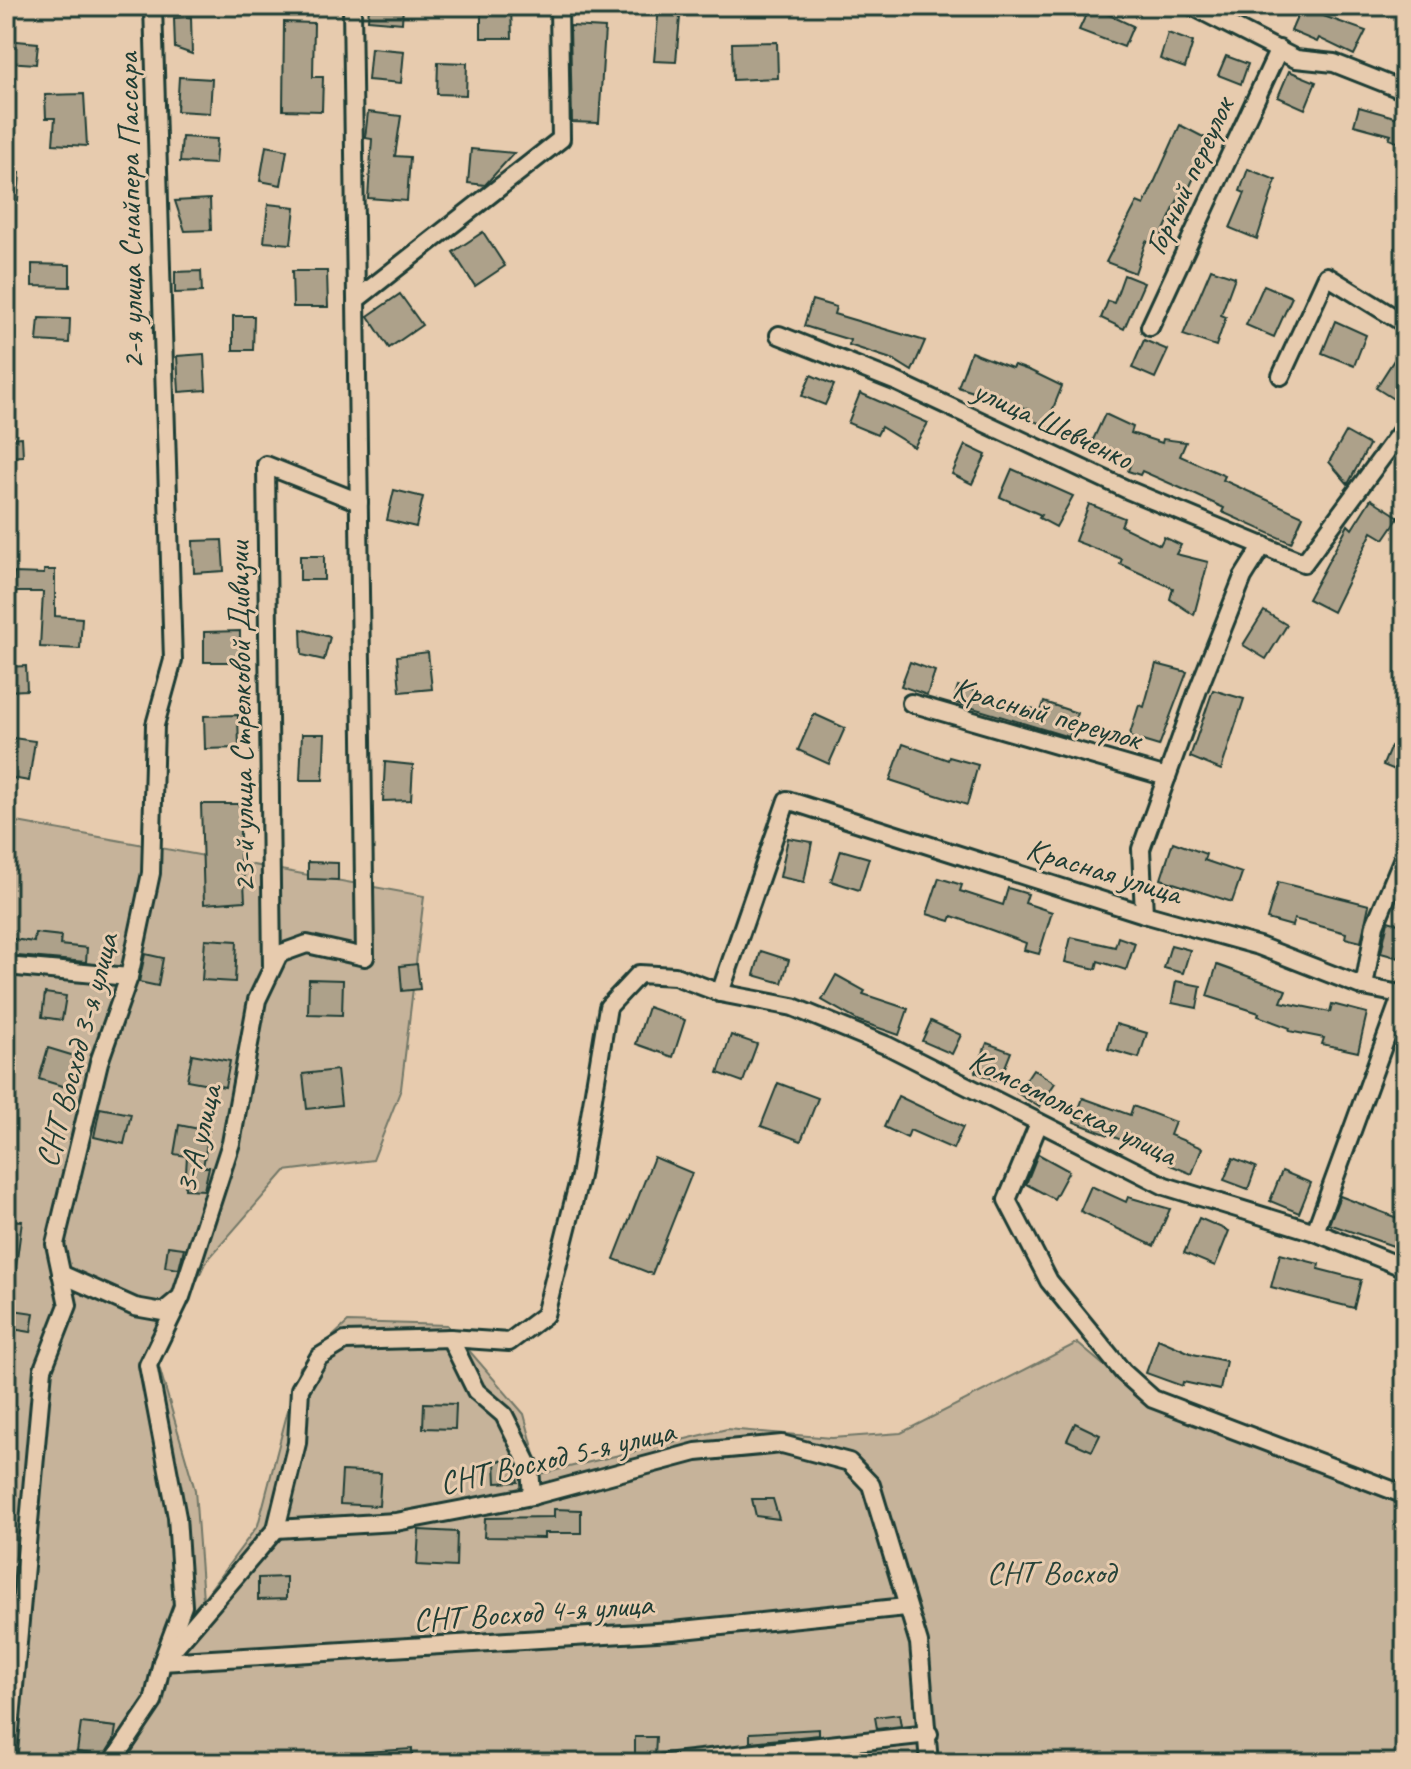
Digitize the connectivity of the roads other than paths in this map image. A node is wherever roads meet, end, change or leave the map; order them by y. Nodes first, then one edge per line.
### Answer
1 (153, 6) edge
2 (352, 6) edge
3 (559, 6) edge
4 (1192, 6) edge
5 (1279, 49) junction
6 (1405, 91) edge
7 (357, 299) junction
8 (1405, 324) edge
9 (1150, 327) dead end
10 (779, 335) dead end
11 (1281, 376) dead end
12 (1405, 426) edge
13 (359, 502) junction
14 (1263, 545) junction
15 (911, 703) dead end
16 (1167, 777) junction
17 (1405, 853) edge
18 (151, 873) joint
19 (1144, 914) junction
20 (6, 966) edge
21 (272, 969) junction
22 (129, 977) junction
23 (1364, 987) junction
24 (720, 993) junction
25 (1403, 995) edge
26 (1039, 1123) junction
27 (1315, 1232) junction
28 (1405, 1268) edge
29 (61, 1274) junction
30 (181, 1297) junction
31 (450, 1338) junction
32 (1405, 1495) edge
33 (532, 1496) junction
34 (276, 1529) junction
35 (906, 1607) junction
36 (162, 1662) junction
37 (929, 1734) junction
38 (7, 1763) edge
39 (112, 1763) edge
40 (664, 1763) edge
41 (929, 1763) edge

1 - 18 street, 2-я улица Снайпера Пассара
2 - 7 street
3 - 7 street
4 - 5 street
5 - 6 street
5 - 9 street, Горный переулок
7 - 13 street
8 - 11 street
10 - 14 street, улица Шевченко
12 - 14 street, улица Шевченко
13 - 21 street, 3-А улица
13 - 21 street, 23-й улица Стрелковой Дивизии
14 - 16 street, Красный переулок
15 - 16 street, Красный переулок
16 - 19 street, Красный переулок
17 - 23 street
18 - 22 street, СНТ Восход 3-я улица
19 - 23 street, Красная улица
19 - 24 street, Красная улица
20 - 22 street
21 - 30 street, 3-А улица
22 - 29 street, СНТ Восход 3-я улица
23 - 25 street, Красная улица
24 - 26 street, Комсомольская улица
24 - 31 street, Комсомольская улица
25 - 27 street
26 - 27 street, Комсомольская улица
26 - 32 street
27 - 28 street, Комсомольская улица
29 - 30 street
29 - 38 street, СНТ Восход 3-я улица
30 - 36 street, 3-А улица
31 - 33 street
31 - 34 street, Комсомольская улица
33 - 34 street, СНТ Восход 5-я улица
33 - 35 street, СНТ Восход 5-я улица
34 - 36 street
35 - 36 street, СНТ Восход 4-я улица
35 - 37 street
36 - 39 street, 3-А улица
37 - 40 street
37 - 41 street

